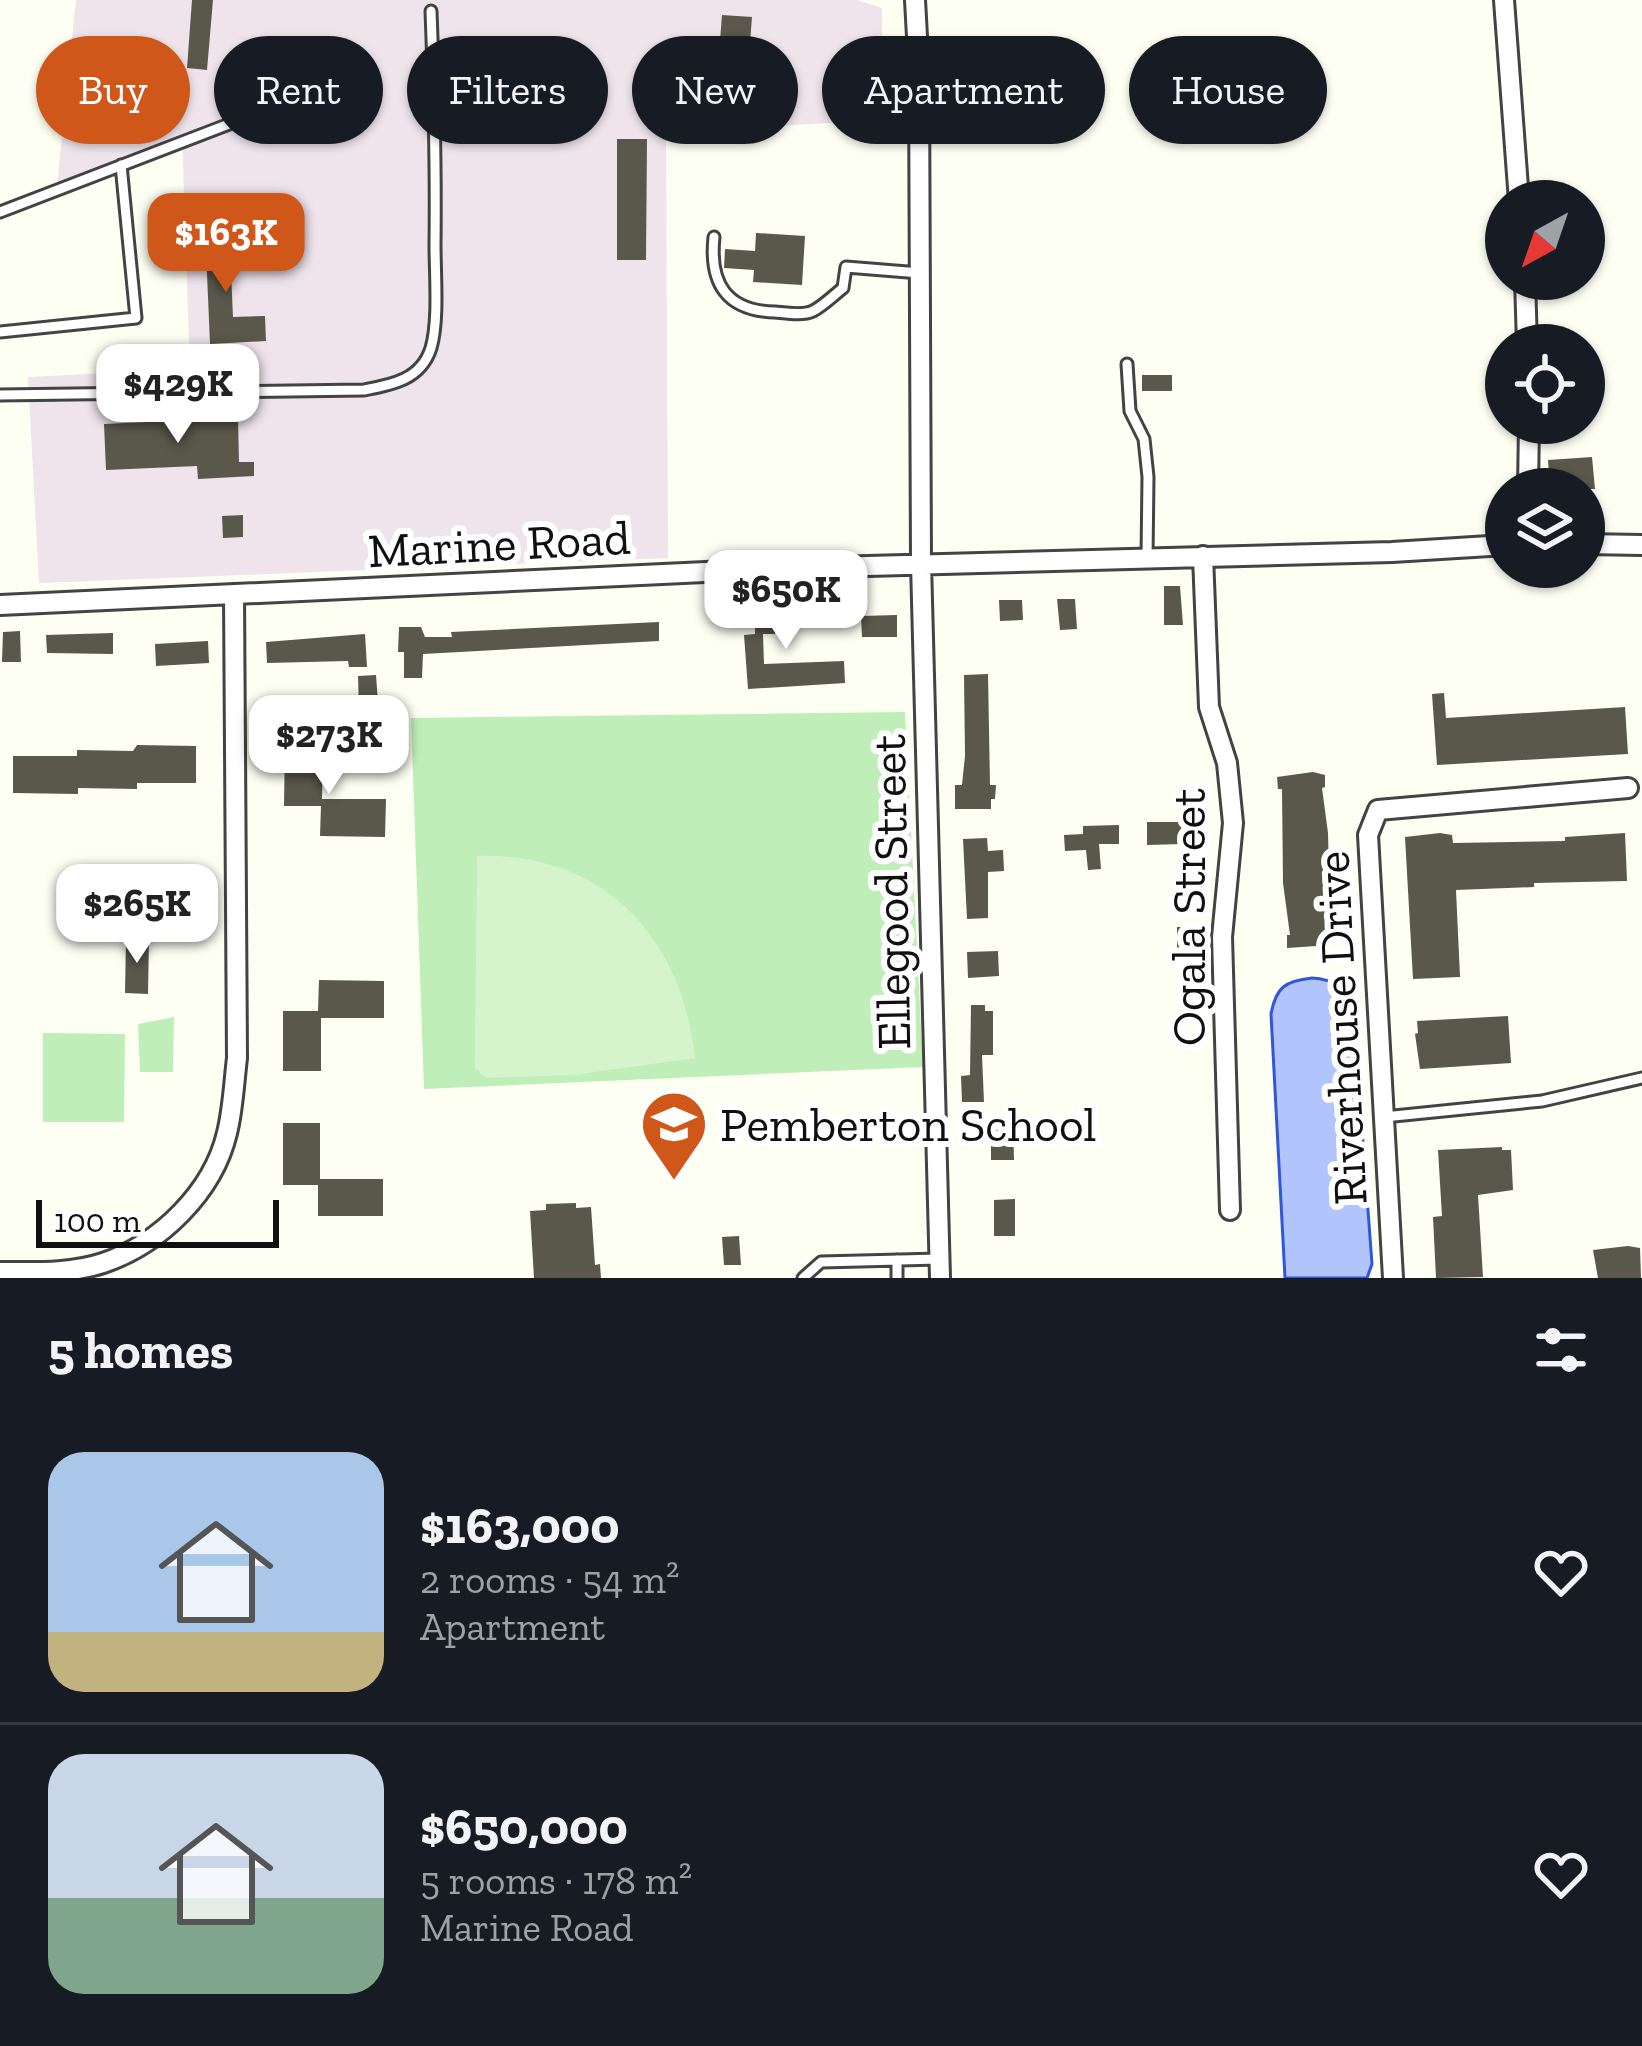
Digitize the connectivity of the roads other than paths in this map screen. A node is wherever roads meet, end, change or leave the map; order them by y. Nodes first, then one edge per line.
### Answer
1 (915, 0) edge
2 (1504, 0) edge
3 (430, 11) dead end
4 (214, 130) edge
5 (121, 165) junction
6 (1517, 180) edge
7 (0, 212) edge
8 (714, 237) dead end
9 (920, 273) junction
10 (0, 332) edge
11 (1126, 364) dead end
12 (0, 395) edge
13 (1605, 544) edge
14 (1642, 545) edge
15 (1485, 546) edge
16 (1203, 556) junction
17 (1147, 558) junction
18 (921, 563) junction
19 (234, 594) junction
20 (0, 605) edge
21 (1635, 794) edge
22 (1642, 1078) edge
23 (1384, 1117) junction
24 (1230, 1210) dead end
25 (897, 1260) junction
26 (836, 1262) junction
27 (940, 1268) edge
28 (0, 1272) edge
29 (802, 1278) edge
30 (836, 1278) edge
31 (897, 1278) edge
32 (1393, 1278) edge

1 - 9 street, Ellegood Street
2 - 6 street
3 - 12 lane
4 - 5 lane
5 - 7 lane
5 - 10 lane
8 - 9 lane
9 - 18 street, Ellegood Street
11 - 17 lane
13 - 14 street
15 - 16 street, Marine Road
16 - 17 street, Marine Road
16 - 24 street, Ogala Street
17 - 18 street, Marine Road
18 - 19 street, Marine Road
18 - 27 street, Ellegood Street
19 - 20 street, Marine Road
19 - 28 street
21 - 23 street, Riverhouse Drive
22 - 23 lane
23 - 32 street, Riverhouse Drive
25 - 26 lane
25 - 27 lane
25 - 31 lane
26 - 29 lane
26 - 30 lane

